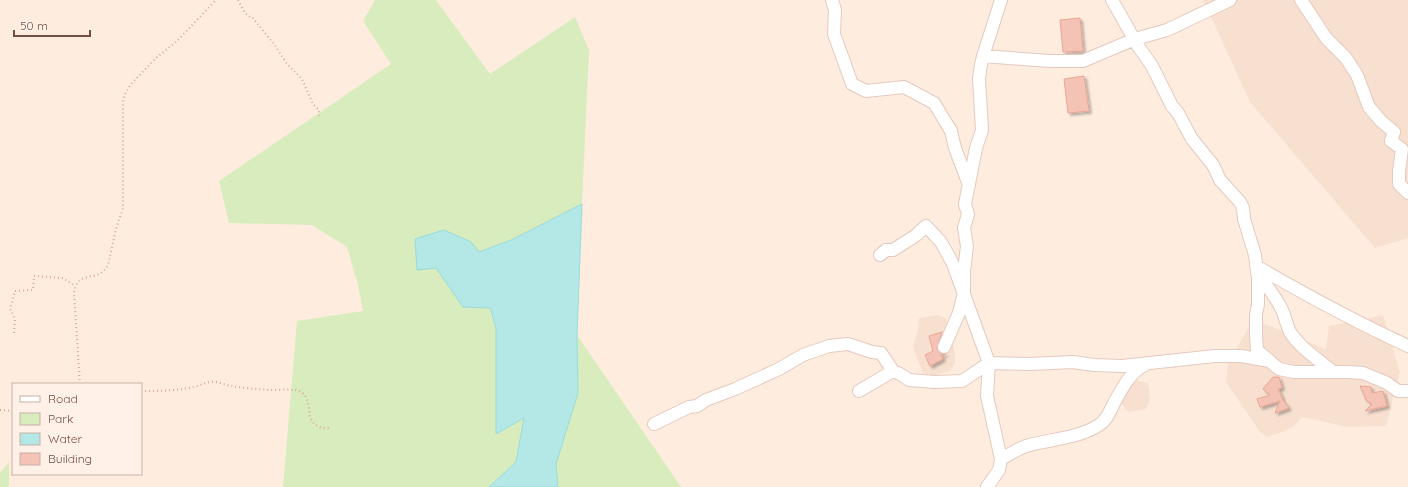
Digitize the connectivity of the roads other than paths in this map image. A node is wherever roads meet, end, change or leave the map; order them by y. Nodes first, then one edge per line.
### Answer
1 (832, 0) edge
2 (1001, 0) edge
3 (1112, 0) edge
4 (1230, 0) edge
5 (1301, 0) edge
6 (1135, 39) junction
7 (983, 56) junction
8 (969, 185) junction
9 (1408, 193) edge
10 (880, 255) dead end
11 (1256, 266) junction
12 (964, 293) junction
13 (1408, 346) edge
14 (944, 347) dead end
15 (1270, 361) junction
16 (989, 363) junction
17 (1149, 363) junction
18 (893, 371) junction
19 (1333, 372) junction
20 (859, 391) dead end
21 (1408, 391) edge
22 (654, 424) dead end
23 (1001, 459) junction
24 (991, 485) edge

1 - 8 street
2 - 7 street
3 - 6 street
4 - 6 street
5 - 9 street
6 - 7 street
6 - 11 street
7 - 8 street
8 - 12 street
10 - 12 street
11 - 13 street
11 - 15 street
11 - 19 street
12 - 14 street
12 - 16 street
15 - 17 street
15 - 19 street
16 - 17 street
16 - 18 street
16 - 23 street
17 - 23 street
18 - 20 street
18 - 22 street
19 - 21 street
23 - 24 street

